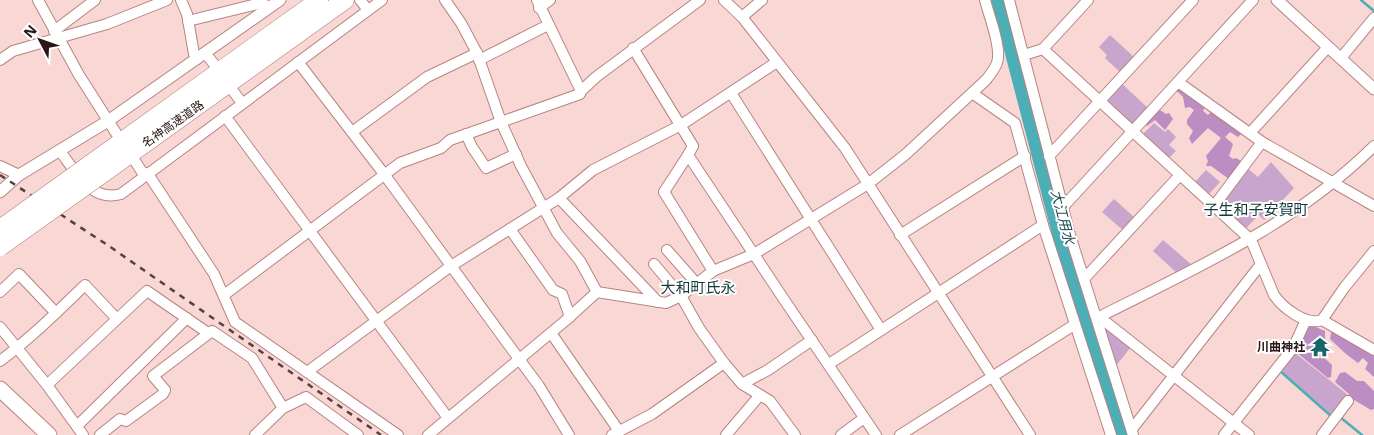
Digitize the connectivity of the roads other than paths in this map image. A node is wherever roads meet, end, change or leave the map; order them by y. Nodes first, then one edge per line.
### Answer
1 (38, 0) edge
2 (95, 0) edge
3 (167, 0) edge
4 (181, 0) edge
5 (280, 0) edge
6 (319, 0) edge
7 (345, 0) edge
8 (360, 0) edge
9 (382, 0) edge
10 (445, 0) edge
11 (550, 0) edge
12 (700, 0) edge
13 (724, 0) edge
14 (762, 0) edge
15 (985, 0) edge
16 (1009, 0) edge
17 (1088, 0) edge
18 (1193, 0) edge
19 (1252, 0) edge
20 (1277, 0) edge
21 (538, 4) edge
22 (270, 7) junction
23 (368, 10) junction
24 (742, 17) junction
25 (1374, 18) edge
26 (188, 20) junction
27 (548, 25) junction
28 (56, 35) junction
29 (1328, 47) junction
30 (633, 48) junction
31 (1043, 49) junction
32 (1024, 55) junction
33 (201, 56) junction
34 (478, 57) junction
35 (1340, 58) junction
36 (0, 60) edge
37 (298, 62) junction
38 (777, 62) junction
39 (214, 64) dead end
40 (1178, 82) junction
41 (1374, 89) edge
42 (581, 90) junction
43 (233, 91) dead end
44 (731, 93) junction
45 (972, 93) junction
46 (1100, 101) junction
47 (242, 103) junction
48 (225, 116) junction
49 (108, 121) junction
50 (501, 122) junction
51 (681, 125) junction
52 (1132, 131) junction
53 (352, 132) junction
54 (116, 133) dead end
55 (1250, 133) junction
56 (466, 134) junction
57 (1262, 142) junction
58 (1374, 146) edge
59 (60, 151) junction
60 (516, 154) junction
61 (688, 154) junction
62 (1025, 156) junction
63 (1049, 156) junction
64 (135, 161) dead end
65 (0, 166) edge
66 (94, 171) junction
67 (148, 174) junction
68 (384, 174) junction
69 (20, 175) junction
70 (1180, 175) junction
71 (1334, 183) junction
72 (868, 184) junction
73 (0, 191) edge
74 (559, 198) junction
75 (1214, 206) junction
76 (1374, 206) edge
77 (1063, 207) junction
78 (544, 208) junction
79 (812, 219) junction
80 (1043, 225) junction
81 (0, 229) edge
82 (510, 229) junction
83 (310, 231) junction
84 (900, 235) junction
85 (1251, 240) junction
86 (0, 247) edge
87 (667, 250) dead end
88 (1374, 251) edge
89 (754, 254) junction
90 (654, 264) dead end
91 (1261, 264) junction
92 (451, 266) junction
93 (713, 272) junction
94 (1084, 279) junction
95 (697, 284) junction
96 (0, 292) edge
97 (597, 292) junction
98 (938, 294) junction
99 (224, 295) junction
100 (681, 296) junction
101 (658, 302) junction
102 (56, 313) junction
103 (570, 317) junction
104 (187, 318) junction
105 (1097, 318) junction
106 (117, 320) junction
107 (1306, 320) junction
108 (1322, 320) junction
109 (376, 321) junction
110 (1074, 324) junction
111 (0, 326) edge
112 (881, 330) junction
113 (208, 333) junction
114 (551, 333) junction
115 (812, 340) junction
116 (18, 348) junction
117 (1374, 350) edge
118 (520, 359) junction
119 (0, 361) edge
120 (724, 363) junction
121 (828, 364) junction
122 (307, 372) junction
123 (1174, 376) junction
124 (992, 377) junction
125 (742, 384) junction
126 (47, 386) junction
127 (0, 389) edge
128 (760, 395) junction
129 (1348, 401) dead end
130 (283, 408) junction
131 (448, 418) junction
132 (864, 418) junction
133 (1234, 423) junction
134 (80, 431) edge
135 (1132, 432) edge
136 (615, 433) edge
137 (49, 435) edge
138 (100, 435) edge
139 (255, 435) edge
140 (358, 435) edge
141 (398, 435) edge
142 (428, 435) edge
143 (569, 435) edge
144 (726, 435) edge
145 (795, 435) edge
146 (841, 435) edge
147 (876, 435) edge
148 (900, 435) edge
149 (1030, 435) edge
150 (1111, 435) edge
151 (1224, 435) edge
152 (1249, 435) edge
153 (1322, 435) edge

1 - 28 street
2 - 28 street
3 - 28 street
4 - 26 street
5 - 22 street
6 - 66 highway, 名神高速道路
7 - 66 highway, 名神高速道路
8 - 23 street
9 - 23 street
10 - 34 street
11 - 21 street
12 - 30 street
13 - 24 street
14 - 24 street
15 - 45 street
16 - 32 street
17 - 31 street
18 - 46 street
19 - 40 street
20 - 29 street
21 - 27 street
22 - 26 street
22 - 33 street
23 - 37 street
24 - 38 street
25 - 35 street
26 - 33 street
27 - 34 street
27 - 42 street
28 - 36 street
28 - 49 street
29 - 35 street
29 - 55 street
30 - 42 street
30 - 51 street
31 - 32 street
31 - 46 street
32 - 63 street
33 - 39 street
33 - 49 street
34 - 50 street
34 - 53 street
35 - 41 street
37 - 47 street
37 - 53 street
38 - 44 street
38 - 72 street
40 - 52 street
40 - 55 street
42 - 50 street
43 - 47 street
44 - 51 street
44 - 79 street
45 - 62 street
45 - 72 street
46 - 52 street
46 - 63 street
47 - 48 street
48 - 67 street
48 - 83 street
49 - 54 street
49 - 59 street
50 - 56 street
50 - 60 street
51 - 61 street
51 - 74 street
52 - 70 street
52 - 77 street
53 - 68 street
55 - 57 street
56 - 60 street
56 - 68 street
57 - 71 street
57 - 75 street
58 - 71 street
59 - 67 street
59 - 69 street
60 - 78 street
61 - 89 street
61 - 93 street
62 - 80 street
62 - 84 street
63 - 77 street
64 - 67 street
65 - 69 street
66 - 81 highway, 名神高速道路, bridge
66 - 86 highway, 名神高速道路, bridge
67 - 99 street
68 - 83 street
68 - 92 street
69 - 73 street
70 - 75 street
70 - 94 street
71 - 76 street
71 - 85 street
72 - 79 street
72 - 84 street
74 - 78 street
74 - 101 street
75 - 85 street
77 - 94 street
78 - 82 street
78 - 97 street
79 - 89 street
79 - 112 street
80 - 98 street
80 - 110 street
82 - 92 street
82 - 103 street
83 - 99 street
83 - 109 street
84 - 98 street
85 - 91 street
85 - 105 street
87 - 95 street
88 - 108 street
89 - 93 street
89 - 115 street
90 - 100 street
91 - 107 street
91 - 123 street
92 - 109 street
92 - 118 street
93 - 95 street
94 - 105 street
95 - 100 street
96 - 102 street
97 - 101 street
97 - 103 street
98 - 112 street
98 - 124 street
99 - 122 street
100 - 101 street
100 - 120 street
102 - 106 street
102 - 116 street
103 - 114 street
104 - 106 street
104 - 113 street
104 - 134 street
105 - 123 street
105 - 135 street
106 - 126 street
107 - 108 street
107 - 133 street
108 - 117 street
109 - 122 street
109 - 131 street
110 - 124 street
110 - 150 street
111 - 116 street
112 - 121 street
113 - 130 street
113 - 138 street
114 - 118 street
114 - 136 street
115 - 121 street
115 - 125 street
116 - 119 street
116 - 126 street
118 - 131 street
118 - 143 street
120 - 125 street
120 - 136 street
121 - 132 street
122 - 141 street
123 - 133 street
123 - 135 street
124 - 148 street
124 - 149 street
125 - 128 street
126 - 134 street
127 - 137 main road
128 - 144 street
128 - 145 street
129 - 153 street
130 - 139 street
130 - 140 street
131 - 142 street
132 - 146 street
132 - 147 street
133 - 151 street
133 - 152 street

